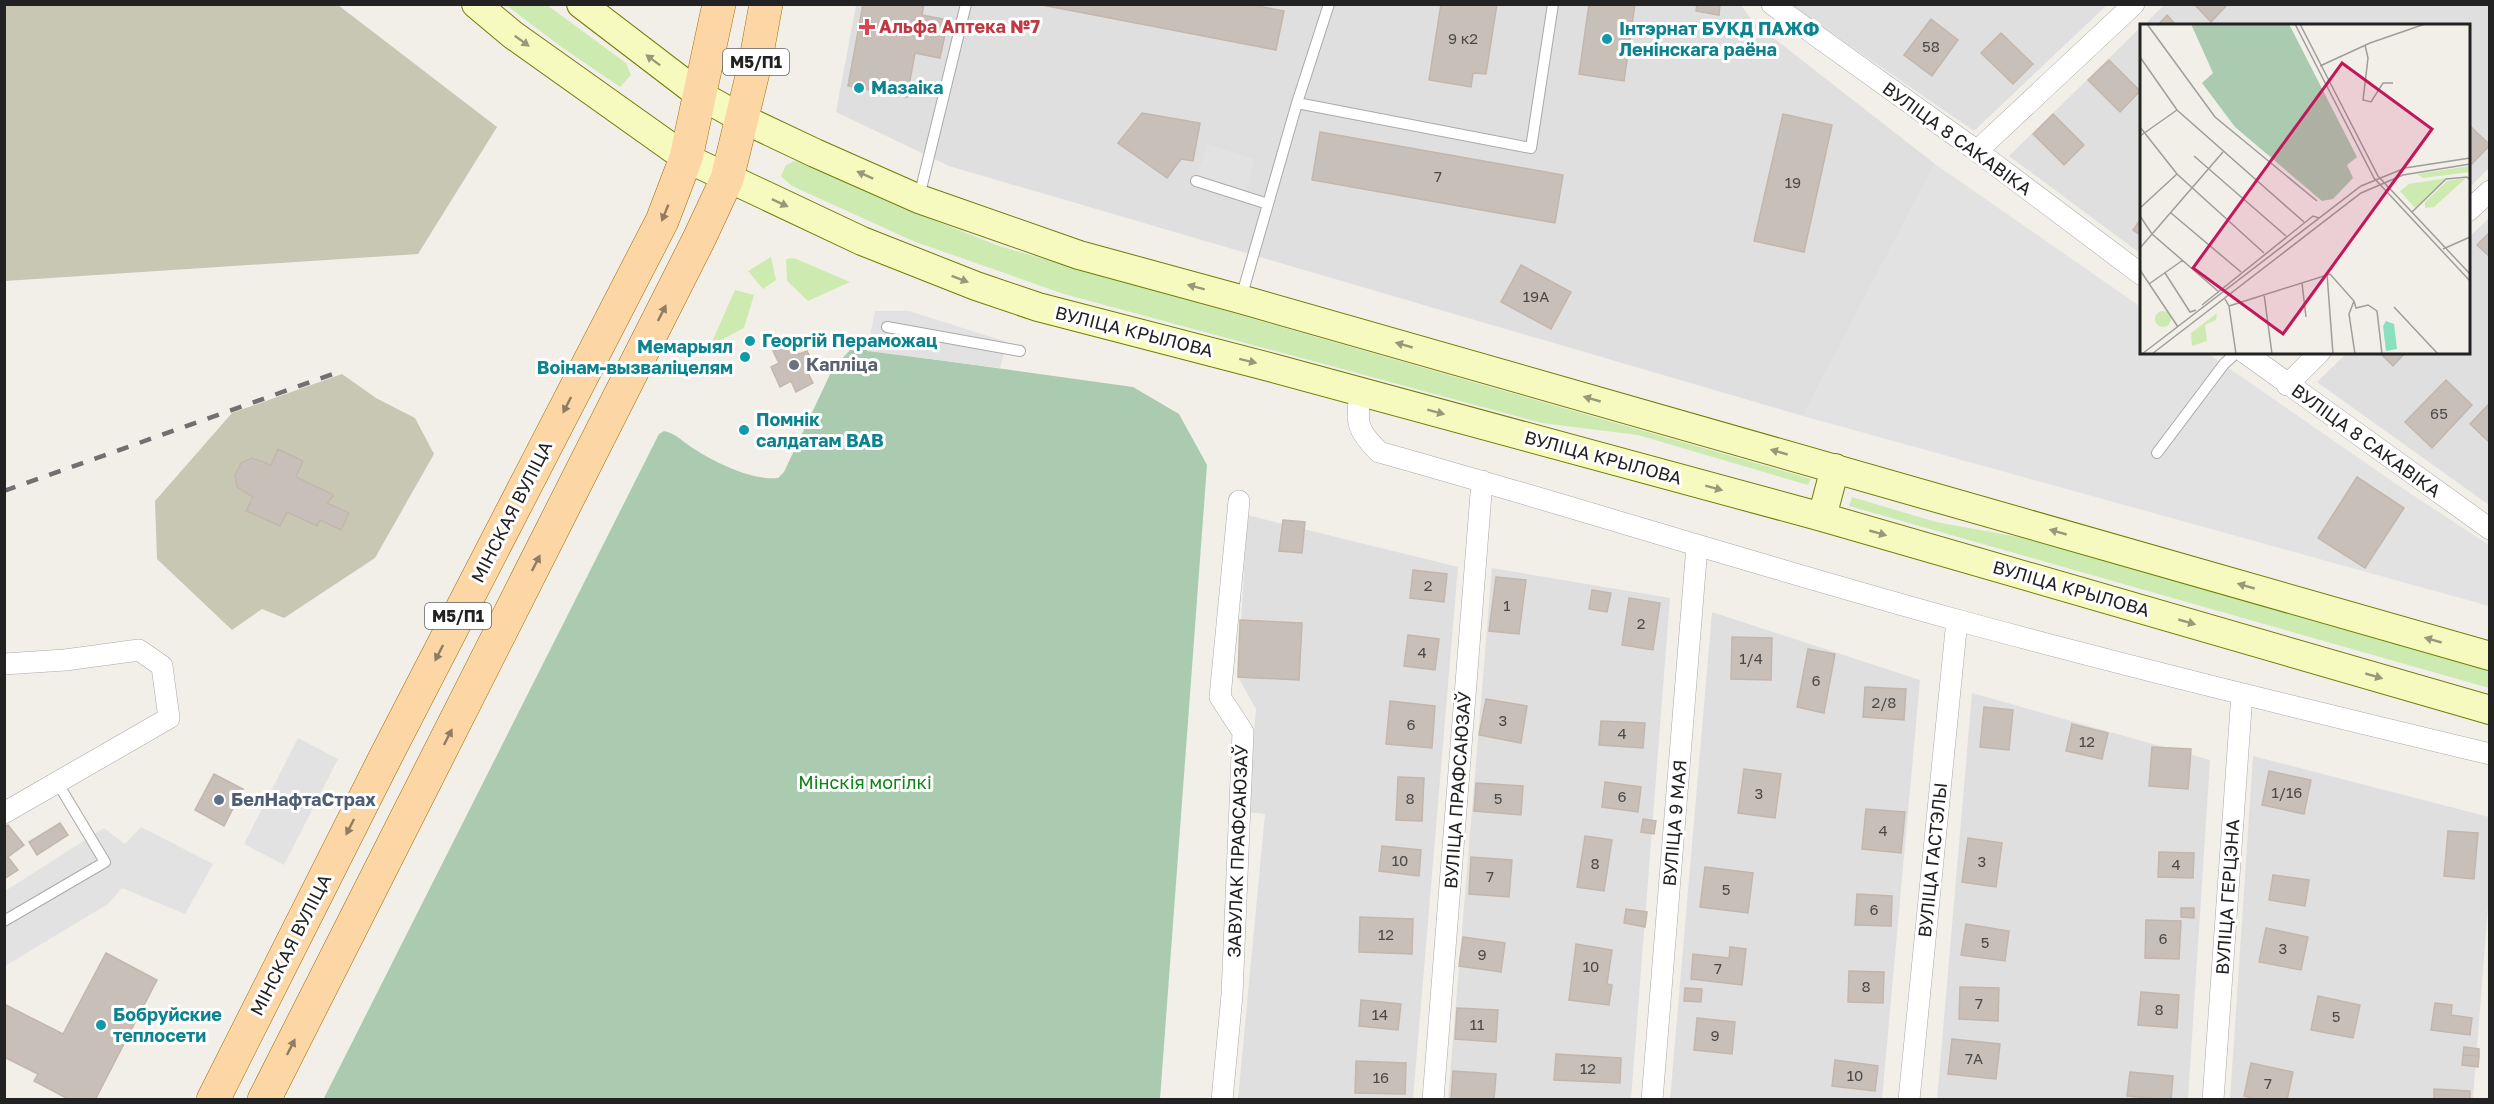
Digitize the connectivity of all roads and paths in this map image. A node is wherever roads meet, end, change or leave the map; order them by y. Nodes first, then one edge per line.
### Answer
1 (476, 4) edge
2 (581, 4) edge
3 (719, 4) edge
4 (766, 4) edge
5 (966, 4) edge
6 (1329, 4) edge
7 (1553, 4) edge
8 (1772, 4) edge
9 (2134, 4) edge
10 (700, 94) junction
11 (1297, 103) junction
12 (741, 118) junction
13 (1977, 151) junction
14 (686, 158) junction
15 (727, 179) junction
16 (1196, 181) dead end
17 (2490, 191) edge
18 (919, 199) junction
19 (1268, 204) junction
20 (2470, 210) edge
21 (2140, 273) edge
22 (1240, 298) junction
23 (887, 327) dead end
24 (1020, 351) dead end
25 (2235, 354) edge
26 (2247, 354) edge
27 (2318, 354) edge
28 (2287, 384) junction
29 (1360, 391) junction
30 (2157, 453) dead end
31 (1835, 468) junction
32 (1482, 481) junction
33 (1239, 501) dead end
34 (1822, 517) junction
35 (2490, 529) edge
36 (1697, 546) junction
37 (1957, 620) junction
38 (2490, 656) edge
39 (4, 664) edge
40 (2242, 694) junction
41 (2490, 710) edge
42 (2490, 754) edge
43 (57, 782) junction
44 (4, 813) edge
45 (4, 921) edge
46 (213, 1100) edge
47 (264, 1100) edge
48 (1222, 1100) edge
49 (1433, 1100) edge
50 (1652, 1100) edge
51 (1909, 1100) edge
52 (2213, 1100) edge

1 -> 14 main road, ВУЛІЦА КРЫЛОВА
10 -> 2 main road
3 - 10 main road, МІНСКАЯ ВУЛІЦА / М5/П1
4 - 12 main road, М5/П1
5 - 18 lane
6 - 11 lane
7 - 11 lane
8 - 13 street, ВУЛІЦА 8 САКАВІКА
9 - 13 street
10 - 12 main road
10 - 14 main road, МІНСКАЯ ВУЛІЦА / М5/П1
11 - 19 lane
12 - 15 main road, М5/П1
18 -> 12 main road
13 - 21 street, ВУЛІЦА 8 САКАВІКА
14 - 15 main road, ВУЛІЦА КРЫЛОВА
14 -> 46 main road, МІНСКАЯ ВУЛІЦА / М5/П1
15 -> 29 main road, ВУЛІЦА КРЫЛОВА
47 -> 15 main road, М5/П1
16 - 19 lane
17 - 20 street
22 -> 18 main road
19 - 22 lane
31 -> 22 main road
23 - 24 lane
25 - 30 lane
26 - 28 street, ВУЛІЦА 8 САКАВІКА
27 - 28 street
28 - 35 street, ВУЛІЦА 8 САКАВІКА
29 - 32 street
29 -> 34 main road, ВУЛІЦА КРЫЛОВА
31 - 34 main road
38 -> 31 main road
32 - 36 street
32 - 49 street, ВУЛІЦА ПРАФСАЮЗАЎ
33 - 48 street, ЗАВУЛАК ПРАФСАЮЗАЎ
34 -> 41 main road, ВУЛІЦА КРЫЛОВА
36 - 37 street
36 - 50 street, ВУЛІЦА 9 МАЯ
37 - 40 street
37 - 51 street, ВУЛІЦА ГАСТЭЛЫ
39 - 43 street
40 - 42 street
40 - 52 street, ВУЛІЦА ГЕРЦЭНА
43 - 44 street
43 - 45 lane

